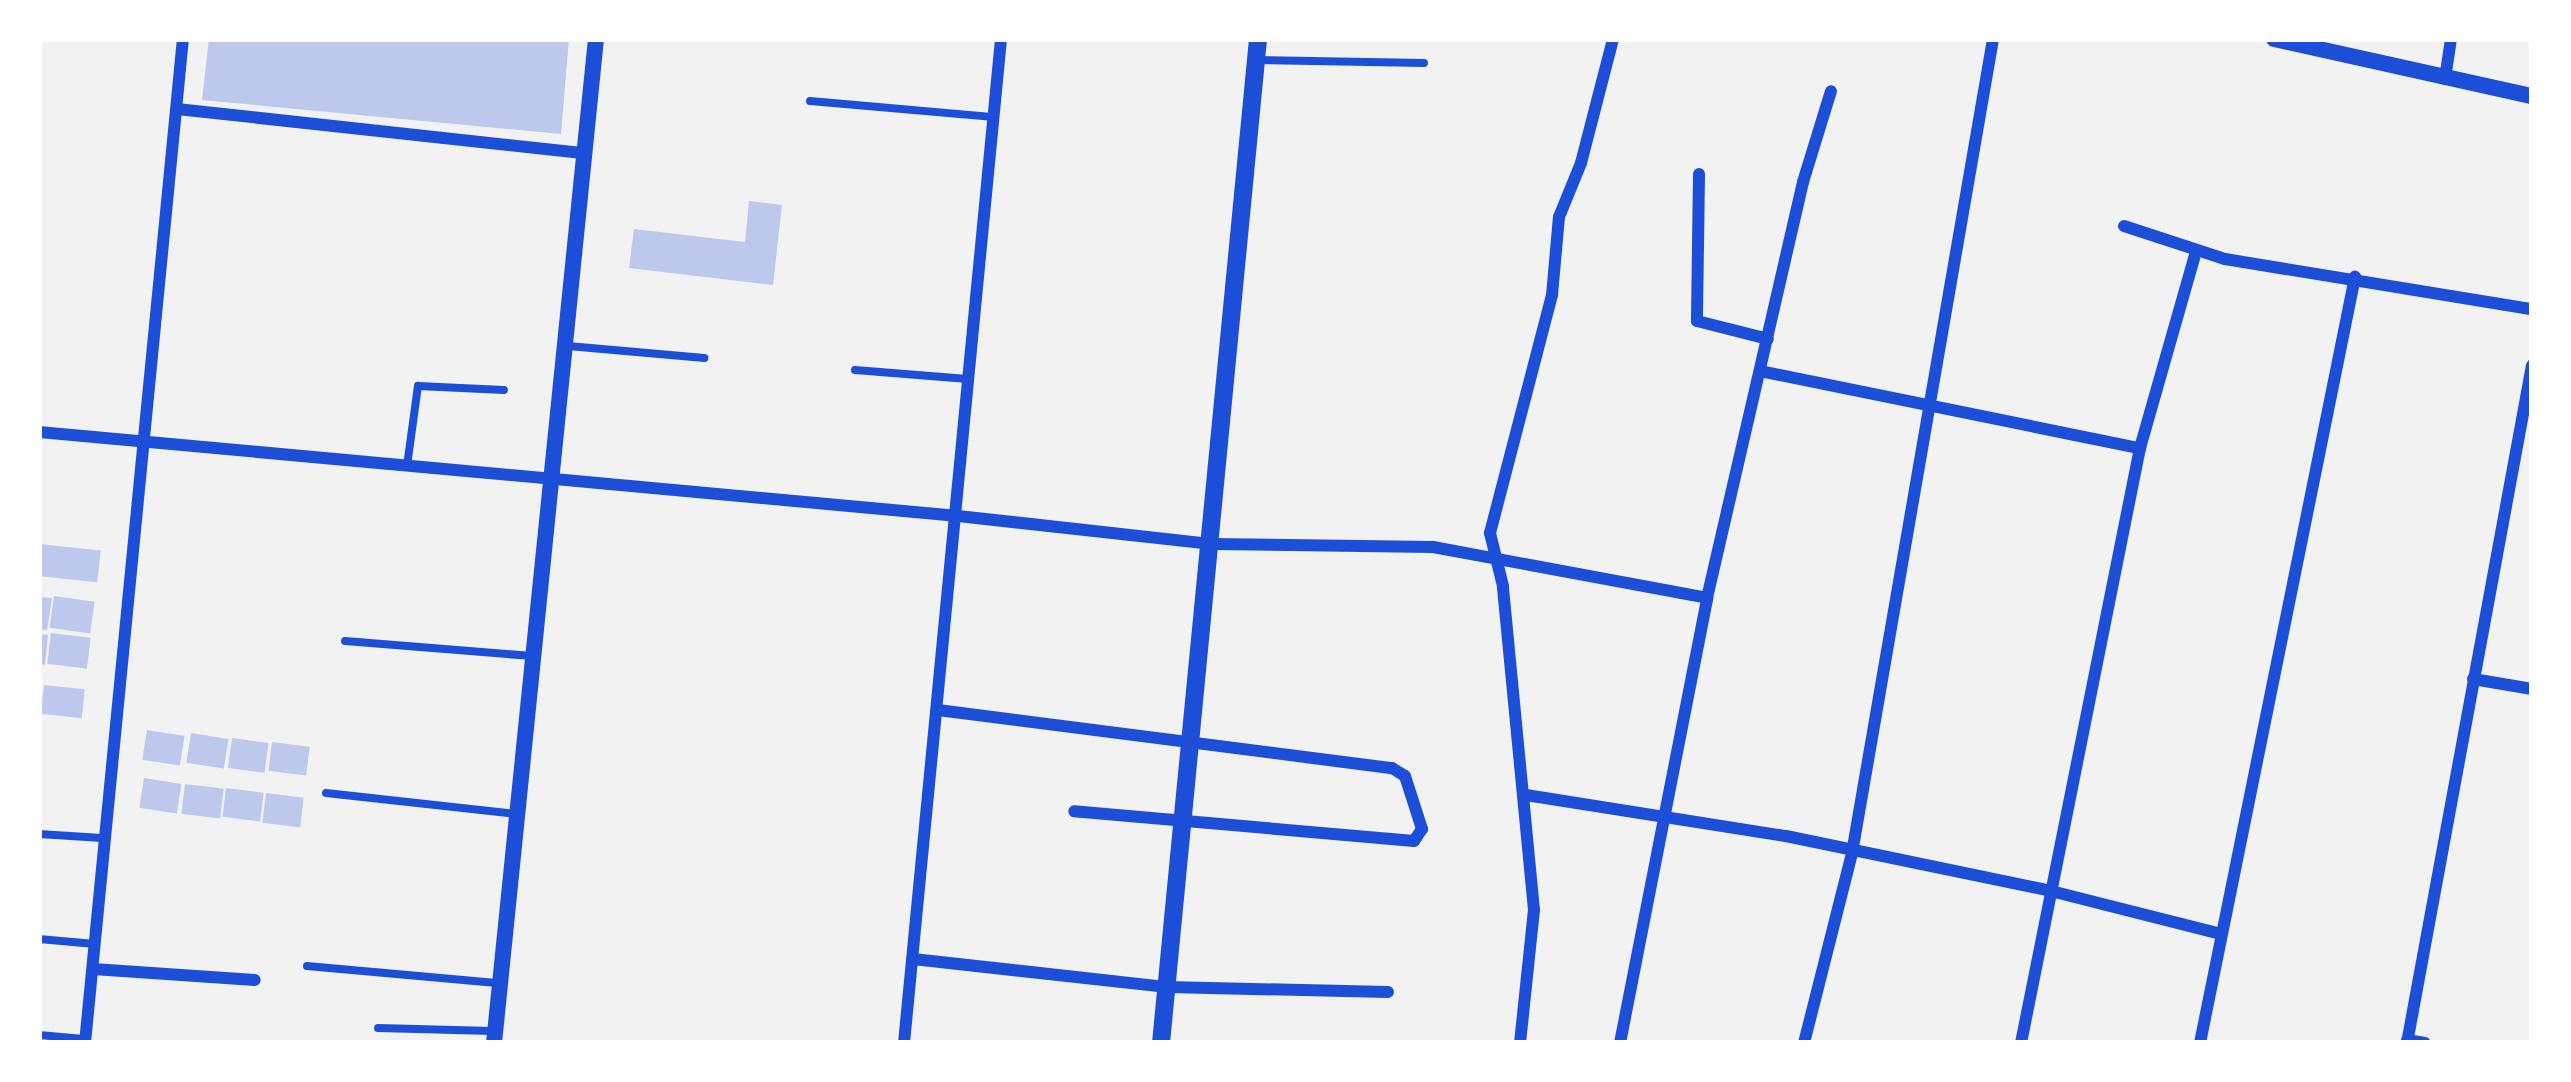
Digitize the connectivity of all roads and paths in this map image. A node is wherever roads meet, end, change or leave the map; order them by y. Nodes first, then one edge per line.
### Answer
1 (183, 39) edge
2 (596, 39) edge
3 (1001, 39) edge
4 (1258, 39) edge
5 (1613, 39) edge
6 (1993, 39) edge
7 (2274, 39) edge
8 (2451, 39) edge
9 (1256, 60) junction
10 (1424, 63) dead end
11 (2445, 79) junction
12 (1832, 91) dead end
13 (2532, 96) edge
14 (810, 101) dead end
15 (177, 109) junction
16 (994, 117) junction
17 (585, 154) junction
18 (1699, 174) dead end
19 (2124, 226) dead end
20 (2196, 252) junction
21 (2355, 277) junction
22 (2532, 309) edge
23 (1768, 339) junction
24 (566, 346) junction
25 (704, 358) dead end
26 (2532, 365) edge
27 (855, 370) dead end
28 (1760, 371) junction
29 (970, 379) junction
30 (503, 390) dead end
31 (1934, 404) junction
32 (39, 433) edge
33 (141, 444) junction
34 (2140, 448) junction
35 (407, 466) junction
36 (553, 478) junction
37 (958, 516) junction
38 (1212, 544) junction
39 (1493, 560) junction
40 (1707, 598) junction
41 (345, 641) dead end
42 (534, 656) junction
43 (2474, 679) junction
44 (2532, 689) edge
45 (938, 710) junction
46 (1192, 745) junction
47 (326, 793) dead end
48 (1526, 795) junction
49 (1074, 811) dead end
50 (517, 814) junction
51 (1667, 816) junction
52 (1184, 818) junction
53 (39, 834) edge
54 (102, 838) junction
55 (1852, 853) junction
56 (2047, 890) junction
57 (2221, 934) junction
58 (39, 939) edge
59 (94, 944) junction
60 (913, 959) junction
61 (307, 966) dead end
62 (93, 969) junction
63 (255, 980) dead end
64 (500, 984) junction
65 (1167, 987) junction
66 (1388, 992) dead end
67 (378, 1028) dead end
68 (39, 1035) edge
69 (494, 1037) edge
70 (86, 1041) edge
71 (2407, 1041) edge
72 (904, 1043) edge
73 (1161, 1043) edge
74 (1520, 1043) edge
75 (1620, 1043) edge
76 (1804, 1043) edge
77 (2021, 1043) edge
78 (2200, 1043) edge
79 (2425, 1043) edge

1 - 15 street
2 - 17 street
3 - 16 street
4 - 9 main road
5 - 39 street
6 - 31 street
7 - 11 street
8 - 11 street
9 - 10 lane
9 - 38 main road
11 - 13 street
12 - 23 street
14 - 16 lane
15 - 17 street
15 - 33 street
16 - 29 street
17 - 24 street
18 - 23 street
19 - 20 street
20 - 21 street
20 - 34 street
21 - 22 street
21 - 57 street
23 - 28 street
24 - 25 lane
24 - 36 street
26 - 43 street
27 - 29 lane
28 - 31 street
28 - 40 street
29 - 37 street
30 - 35 lane
31 - 34 street
31 - 55 street
32 - 33 street
33 - 35 street
33 - 54 street
34 - 56 street
35 - 36 street
36 - 37 street
36 - 42 street
37 - 38 street
37 - 45 street
38 - 39 street
38 - 46 main road
39 - 40 street
39 - 48 street
40 - 51 street
41 - 42 lane
42 - 50 street
43 - 44 street
43 - 71 street
45 - 46 street
45 - 60 street
46 - 52 main road
46 - 52 street
47 - 50 lane
48 - 51 street
48 - 74 street
49 - 52 street
50 - 64 street
51 - 55 street
51 - 75 street
52 - 65 main road
53 - 54 lane
54 - 59 street
55 - 56 street
55 - 76 street
56 - 57 street
56 - 77 street
57 - 78 street
58 - 59 lane
59 - 62 street
60 - 65 street
60 - 72 street
61 - 64 lane
62 - 63 street
62 - 70 street
64 - 69 street
65 - 66 street
65 - 73 main road
67 - 69 lane
68 - 70 lane
71 - 79 street

